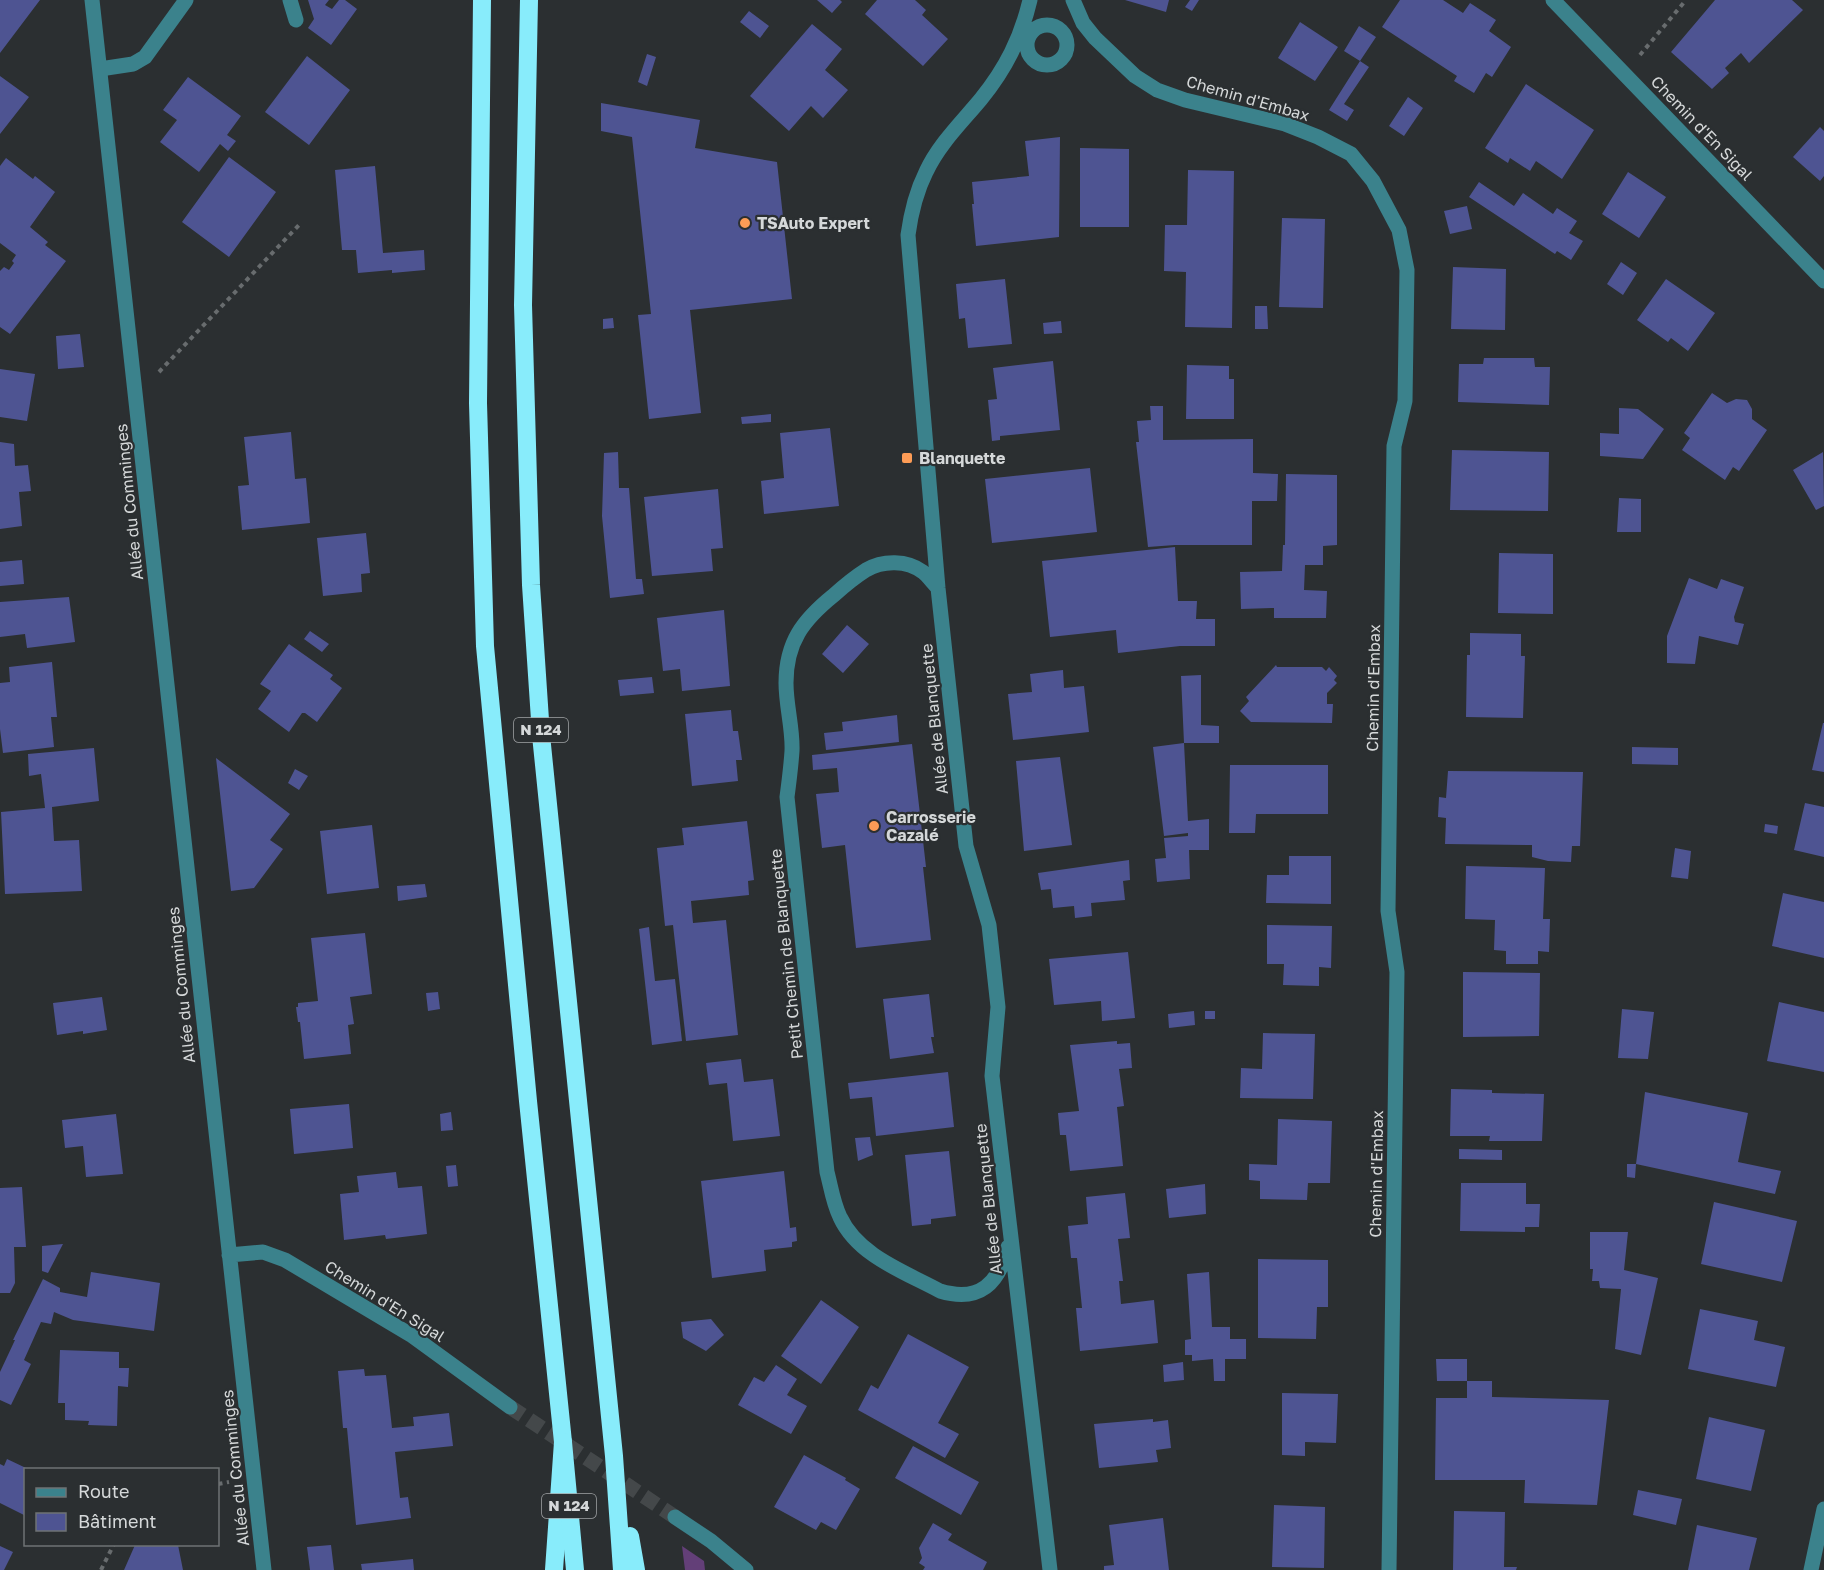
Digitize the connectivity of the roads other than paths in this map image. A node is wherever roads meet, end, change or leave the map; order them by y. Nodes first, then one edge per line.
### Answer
1 (92, 0) edge
2 (186, 0) edge
3 (290, 0) edge
4 (482, 0) edge
5 (528, 0) edge
6 (1030, 0) edge
7 (1553, 0) edge
8 (1074, 4) edge
9 (296, 20) dead end
10 (1062, 27) junction
11 (1028, 38) junction
12 (1095, 38) junction
13 (1013, 53) junction
14 (100, 69) junction
15 (1824, 281) edge
16 (938, 588) junction
17 (1010, 1240) junction
18 (229, 1255) junction
19 (510, 1407) tunnel mouth
20 (563, 1442) junction
21 (614, 1456) junction
22 (1824, 1509) edge
23 (675, 1517) tunnel mouth
24 (264, 1570) edge
25 (554, 1570) edge
26 (575, 1570) edge
27 (622, 1570) edge
28 (636, 1570) edge
29 (746, 1570) edge
30 (1050, 1570) edge
31 (1389, 1570) edge
32 (1811, 1570) edge

1 - 14 street, Allée du Comminges
2 - 14 street
3 - 9 street
4 - 20 highway, N 124
5 - 21 highway, N 124
6 - 11 street
6 - 13 street, Allée de Blanquette
7 - 15 street, Chemin d'En Sigal
8 - 10 street
8 - 12 street, Chemin d'Embax
10 - 11 street
10 - 11 street
10 - 12 street
11 - 13 street
12 - 31 street, Chemin d'Embax
13 - 16 street, Allée de Blanquette
14 - 18 street, Allée du Comminges
16 - 17 street, Allée de Blanquette
16 - 17 street, Petit Chemin de Blanquette
17 - 30 street, Allée de Blanquette
18 - 19 street, Chemin d'En Sigal
18 - 24 street, Allée du Comminges
20 - 25 highway
20 - 26 highway, N 124, bridge
21 - 27 highway, N 124
21 - 28 highway
22 - 32 street
23 - 29 street

